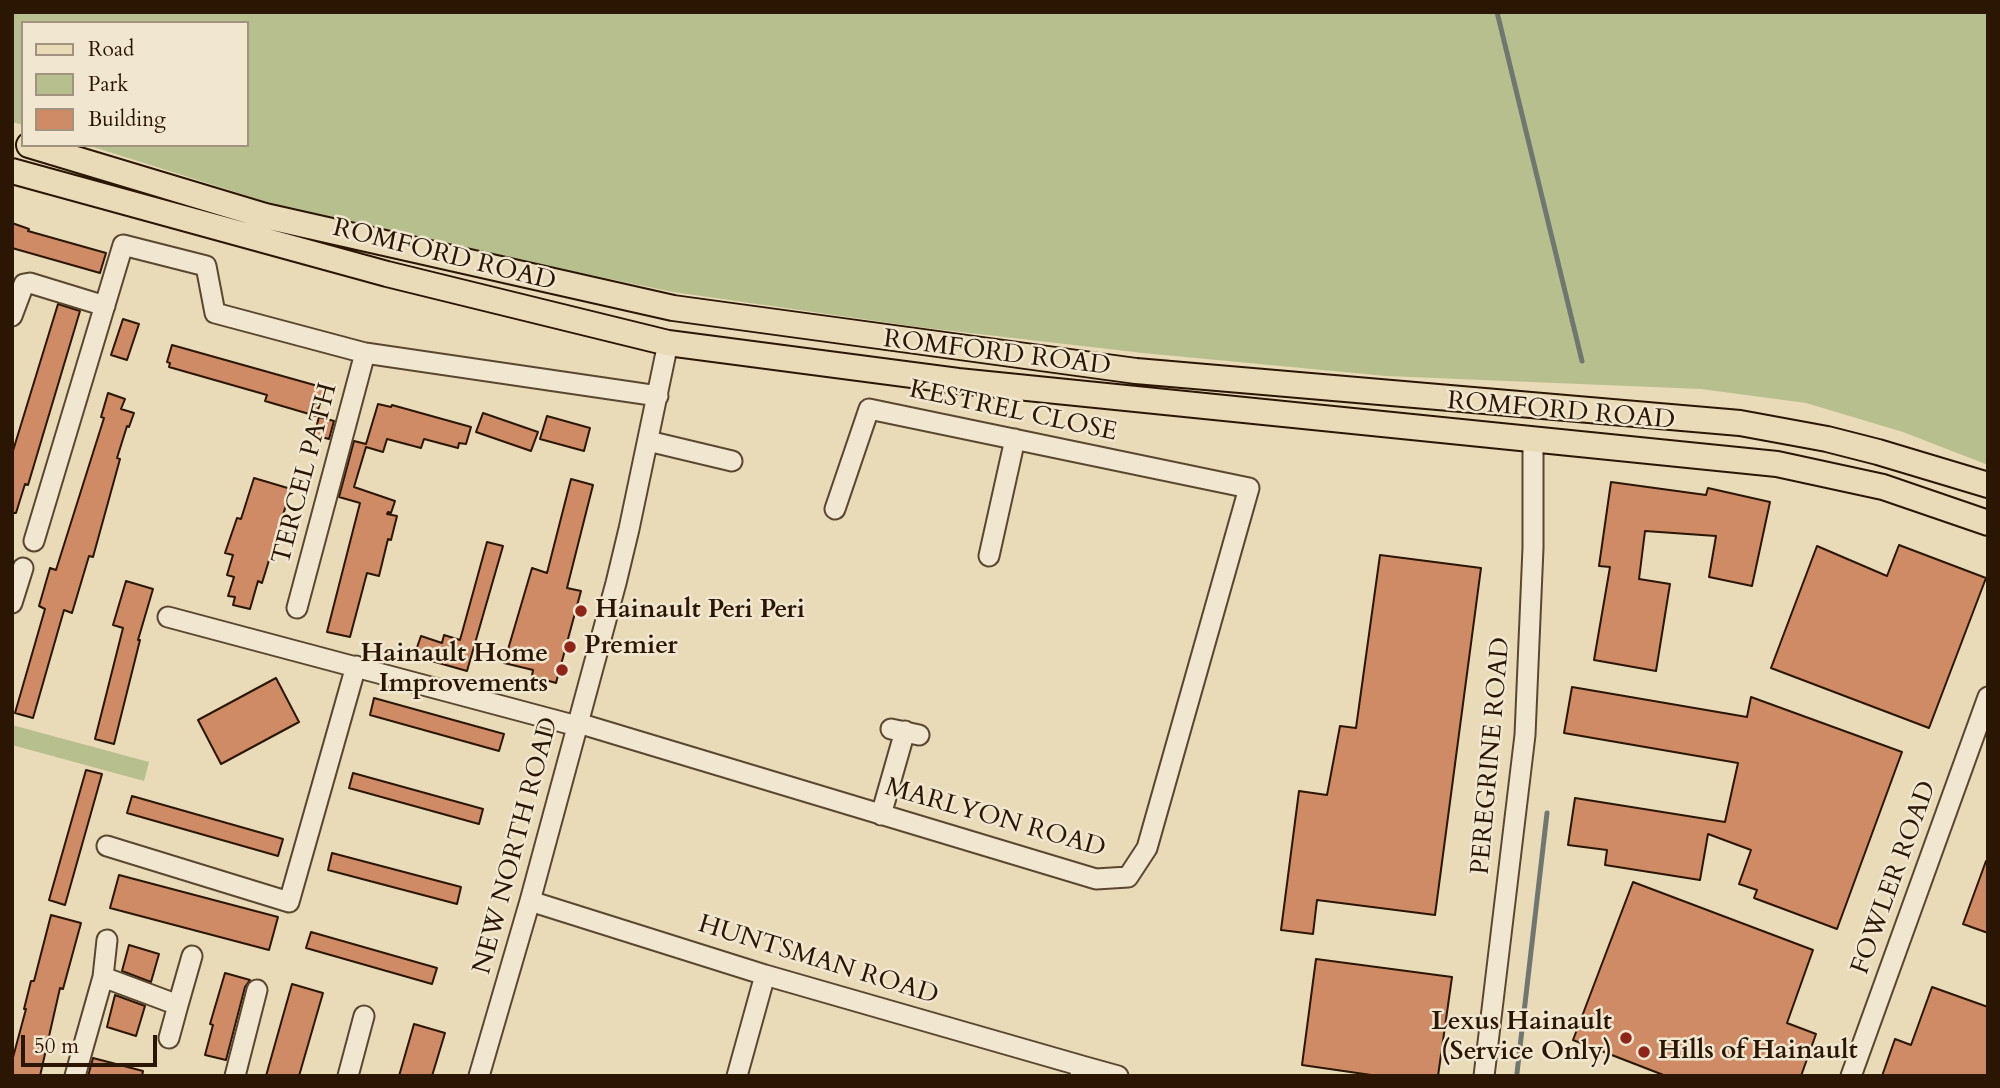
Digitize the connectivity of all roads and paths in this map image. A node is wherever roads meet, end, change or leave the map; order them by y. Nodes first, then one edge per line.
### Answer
1 (36, 147) edge
2 (12, 171) edge
3 (105, 306) junction
4 (673, 308) junction
5 (12, 316) edge
6 (668, 342) junction
7 (365, 353) junction
8 (658, 396) junction
9 (1015, 439) junction
10 (1532, 439) junction
11 (648, 441) junction
12 (732, 461) dead end
13 (1988, 485) edge
14 (1249, 488) joint
15 (835, 509) dead end
16 (1988, 523) edge
17 (34, 541) dead end
18 (989, 556) dead end
19 (23, 568) dead end
20 (12, 603) edge
21 (297, 608) dead end
22 (168, 617) dead end
23 (356, 666) junction
24 (1988, 697) edge
25 (578, 725) junction
26 (905, 731) dead end
27 (881, 815) junction
28 (107, 846) dead end
29 (530, 901) junction
30 (107, 940) dead end
31 (192, 956) dead end
32 (765, 975) junction
33 (103, 977) junction
34 (257, 990) dead end
35 (178, 1004) junction
36 (364, 1016) dead end
37 (169, 1038) dead end
38 (1081, 1071) edge
39 (75, 1076) edge
40 (234, 1076) edge
41 (348, 1076) edge
42 (479, 1076) edge
43 (737, 1076) edge
44 (1118, 1076) edge
45 (1484, 1076) edge
46 (1852, 1076) edge

1 - 4 main road, ROMFORD ROAD
2 - 6 main road, ROMFORD ROAD
3 - 5 street
3 - 7 street
3 - 17 street
4 - 6 main road
4 - 13 main road, ROMFORD ROAD
6 - 8 street, NEW NORTH ROAD
6 - 10 main road, ROMFORD ROAD
7 - 8 street
7 - 21 street, TERCEL PATH
8 - 11 street, NEW NORTH ROAD
9 - 14 street, KESTREL CLOSE
9 - 15 street, KESTREL CLOSE
9 - 18 street
10 - 16 main road, ROMFORD ROAD
10 - 45 street, PEREGRINE ROAD
11 - 12 street
11 - 25 street, NEW NORTH ROAD
14 - 27 street, MARLYON ROAD
19 - 20 street
22 - 23 street, MARLYON ROAD
23 - 25 street, MARLYON ROAD
23 - 28 street
24 - 46 street, FOWLER ROAD
25 - 27 street, MARLYON ROAD
25 - 29 street, NEW NORTH ROAD
26 - 27 street
29 - 32 street, HUNTSMAN ROAD
29 - 42 street, NEW NORTH ROAD
30 - 33 street
31 - 35 street
32 - 38 street, HUNTSMAN ROAD
32 - 43 street
33 - 35 street
33 - 39 street
34 - 40 street
35 - 37 street
36 - 41 street
38 - 44 street, HUNTSMAN ROAD

